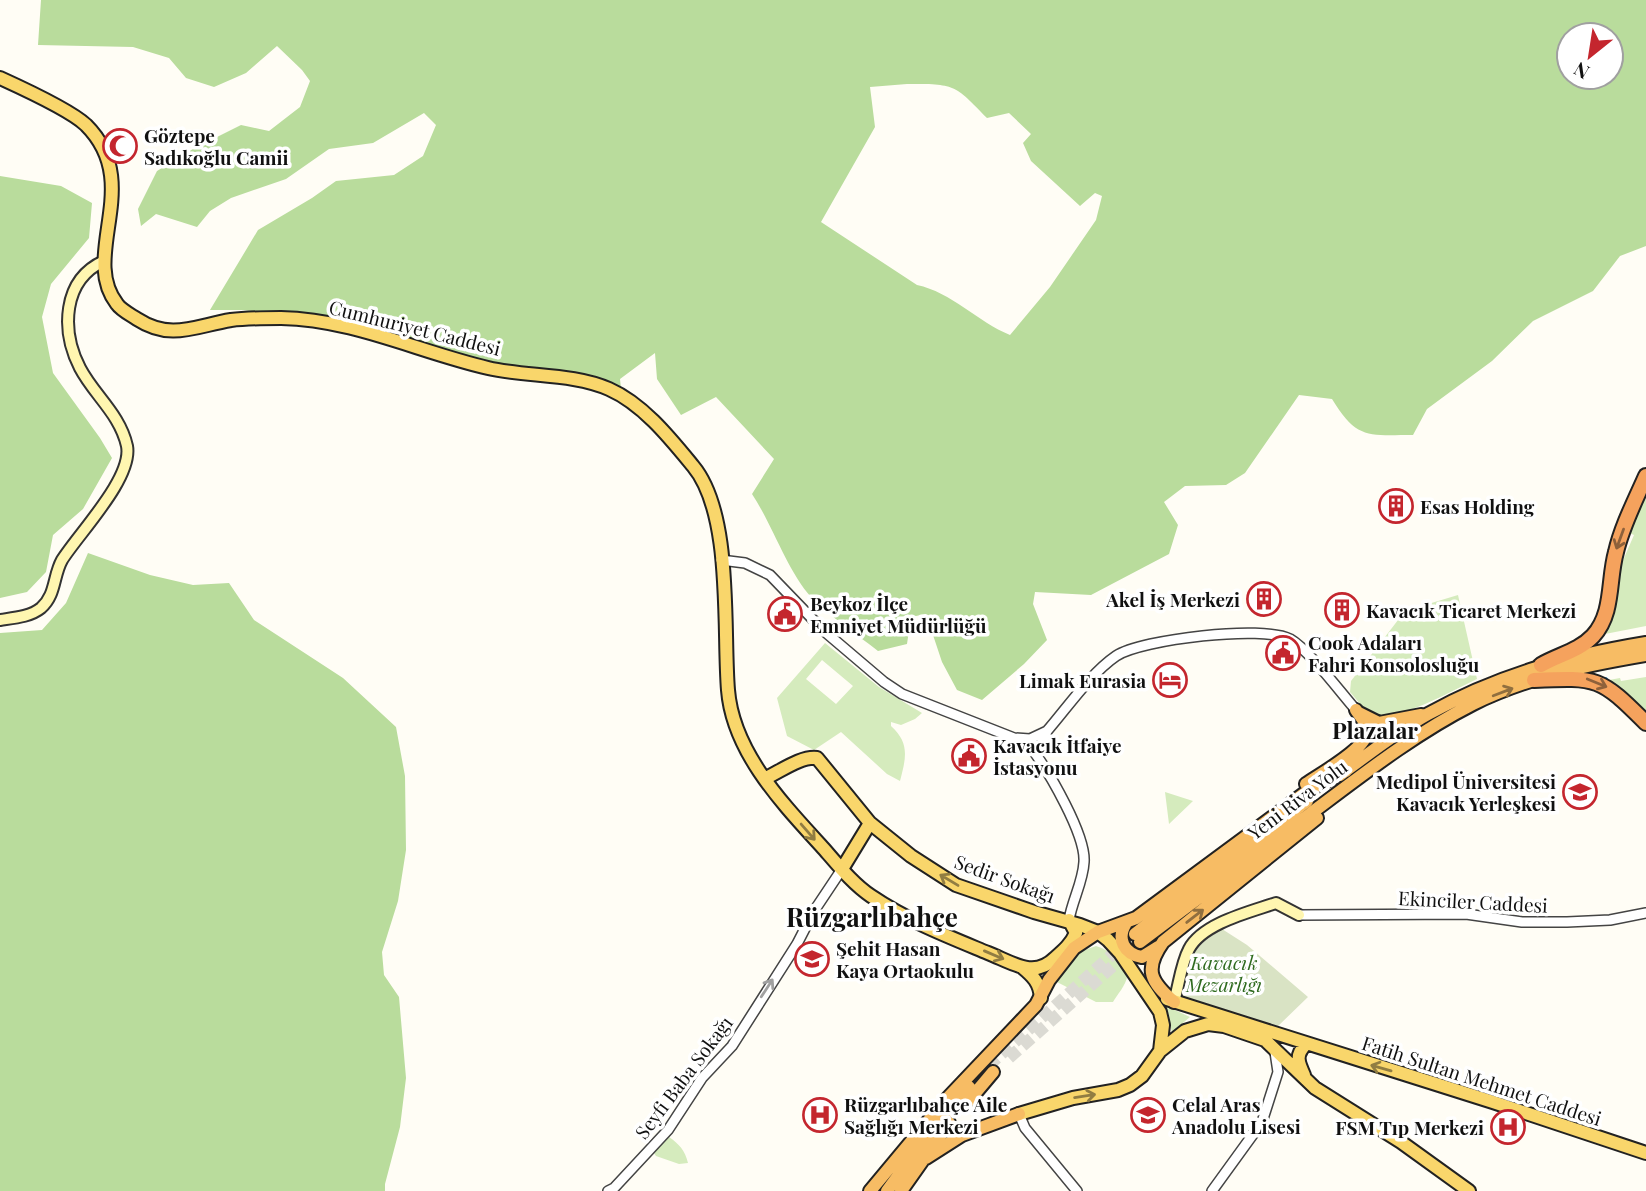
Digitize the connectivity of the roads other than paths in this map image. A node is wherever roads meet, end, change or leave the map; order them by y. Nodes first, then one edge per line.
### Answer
1 (0, 78) edge
2 (104, 261) junction
3 (1646, 476) edge
4 (721, 560) junction
5 (0, 620) edge
6 (1646, 643) edge
7 (1646, 655) edge
8 (1541, 665) junction
9 (1534, 680) junction
10 (1356, 710) junction
11 (1427, 714) junction
12 (1646, 723) edge
13 (1035, 744) junction
14 (1401, 748) junction
15 (1346, 771) junction
16 (766, 778) junction
17 (870, 823) junction
18 (1239, 840) junction
19 (842, 869) junction
20 (1646, 913) edge
21 (1298, 915) joint
22 (1066, 918) junction
23 (1126, 923) junction
24 (1098, 932) junction
25 (1164, 942) junction
26 (1022, 967) junction
27 (1139, 982) junction
28 (1041, 998) junction
29 (1174, 1002) junction
30 (1192, 1009) junction
31 (1191, 1027) junction
32 (1306, 1044) junction
33 (1160, 1051) junction
34 (1275, 1052) junction
35 (1291, 1066) junction
36 (1278, 1072) junction
37 (1315, 1088) junction
38 (1019, 1114) junction
39 (962, 1135) junction
40 (1646, 1153) edge
41 (923, 1160) junction
42 (608, 1191) edge
43 (870, 1191) edge
44 (887, 1191) edge
45 (901, 1191) edge
46 (911, 1191) edge
47 (1077, 1191) edge
48 (1212, 1191) edge
49 (1469, 1191) edge

1 - 2 main road, Cumhuriyet Caddesi
2 - 4 main road, Cumhuriyet Caddesi
2 - 5 main road
3 -> 8 highway
4 - 13 street
4 - 16 main road, Cumhuriyet Caddesi
6 - 8 highway
7 - 9 highway, Yeni Riva Yolu
8 - 11 highway
9 -> 12 highway
14 -> 9 highway, Yeni Riva Yolu
10 - 11 highway
10 - 13 street
10 - 18 highway
11 - 15 highway
13 - 22 street
14 - 15 highway, Yeni Riva Yolu
25 -> 14 highway
15 - 18 highway
16 - 17 main road, Sedir Sokağı
16 -> 19 main road, Cumhuriyet Caddesi
17 - 19 main road
22 -> 17 main road, Sedir Sokağı
18 - 23 highway
19 -> 26 main road, Cumhuriyet Caddesi
42 -> 19 street, Seyfi Baba Sokağı
20 - 21 street, Ekinciler Caddesi
21 - 29 main road
22 - 24 main road, Sedir Sokağı
22 - 26 main road
23 - 24 highway
23 - 25 highway
24 - 27 main road
24 - 28 highway
25 - 29 highway
26 - 28 main road
27 - 29 main road, Fatih Sultan Mehmet Caddesi
27 - 33 main road
28 - 43 highway
29 - 30 main road, Fatih Sultan Mehmet Caddesi
30 - 31 main road
30 - 32 main road, Fatih Sultan Mehmet Caddesi
31 - 33 main road
31 - 34 main road
32 - 37 main road
40 -> 32 main road, Fatih Sultan Mehmet Caddesi
38 -> 33 main road
34 - 35 main road
34 - 36 street
35 - 36 street
35 - 37 main road
36 - 48 street
37 - 49 main road
38 - 39 highway
38 - 47 street
39 - 41 highway
39 - 46 highway
41 - 44 highway
41 - 45 highway

